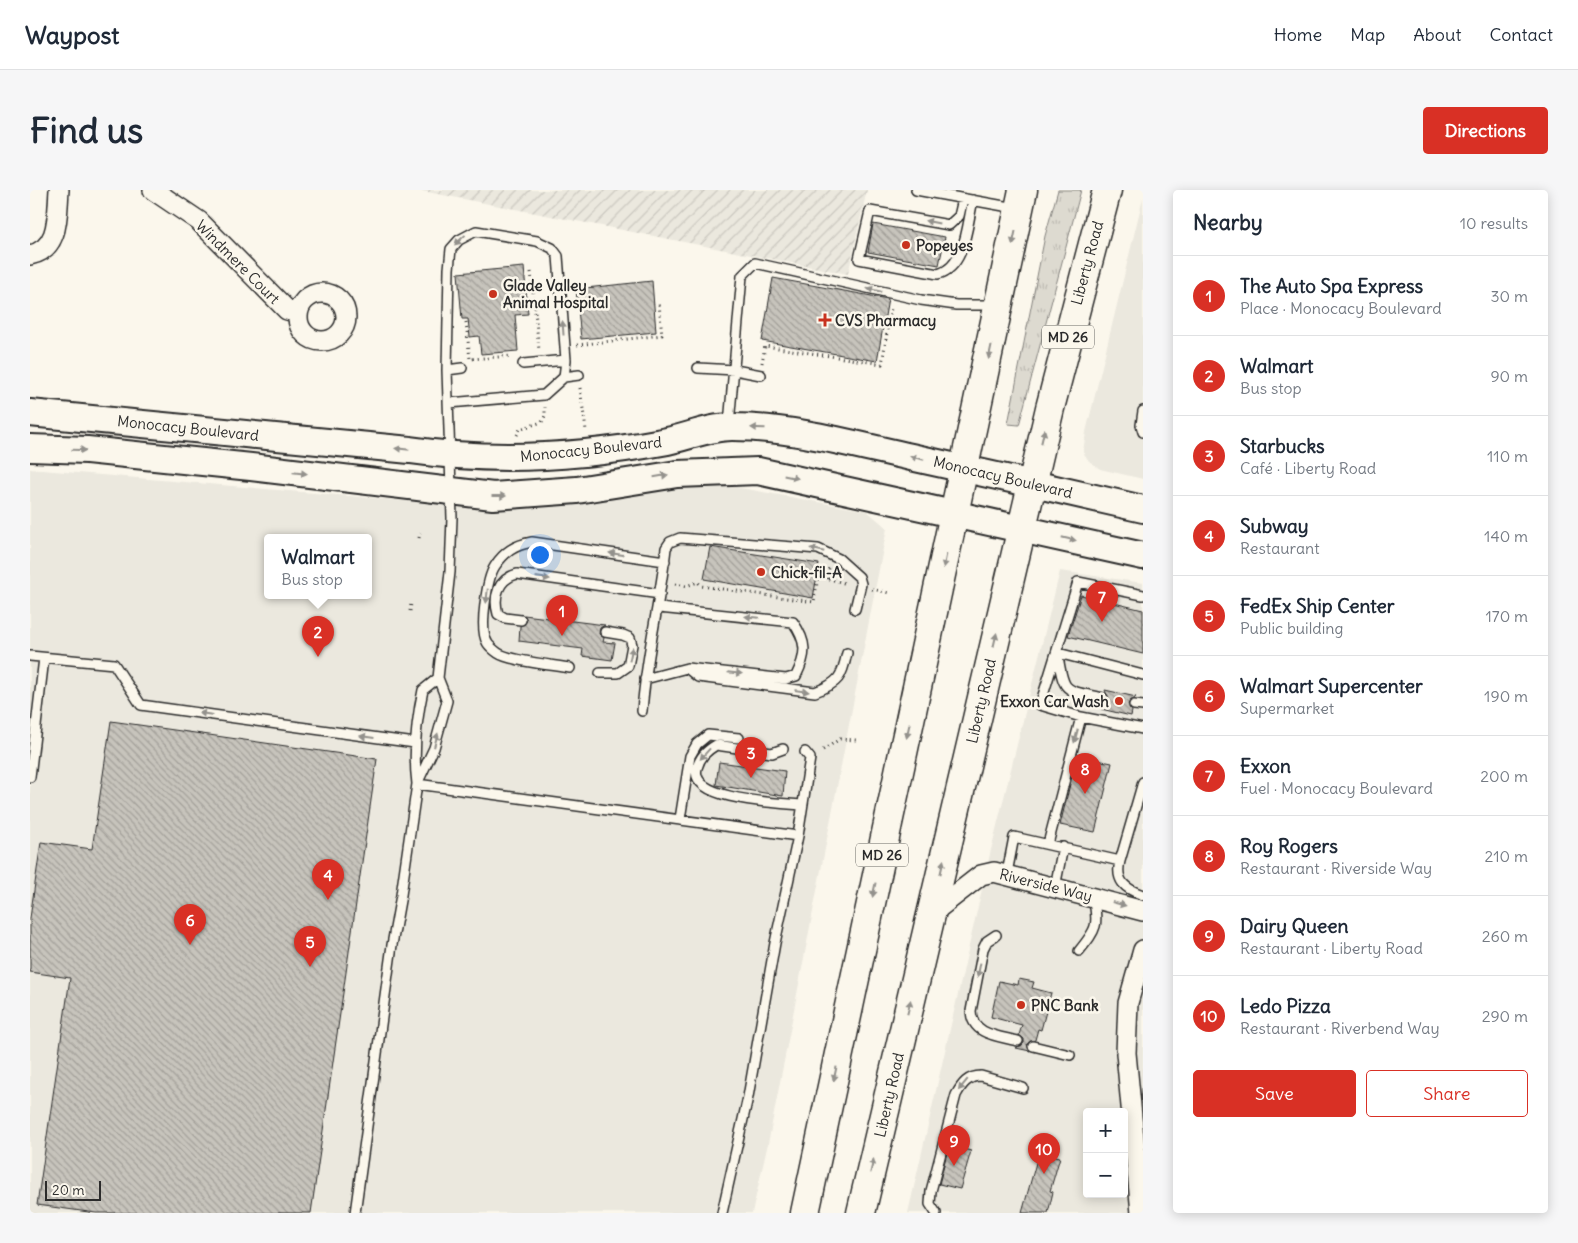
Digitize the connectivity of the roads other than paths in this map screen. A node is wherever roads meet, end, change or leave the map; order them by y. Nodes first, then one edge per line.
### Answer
1 (59, 190) edge
2 (153, 190) edge
3 (916, 190) edge
4 (1107, 190) edge
5 (968, 199) junction
6 (1022, 199) edge
7 (30, 255) edge
8 (1000, 304) junction
9 (298, 314) dead end
10 (566, 360) junction
11 (523, 364) dead end
12 (462, 368) dead end
13 (698, 368) dead end
14 (448, 370) junction
15 (735, 370) junction
16 (762, 370) road end
17 (579, 375) dead end
18 (564, 377) junction
19 (449, 403) junction
20 (1143, 411) edge
21 (34, 415) edge
22 (729, 427) junction
23 (1143, 432) edge
24 (30, 448) edge
25 (450, 456) junction
26 (965, 469) junction
27 (1032, 484) junction
28 (451, 492) junction
29 (1143, 508) edge
30 (955, 514) junction
31 (1022, 529) junction
32 (1143, 556) edge
33 (664, 561) junction
34 (660, 594) junction
35 (1143, 595) edge
36 (659, 608) junction
37 (855, 609) dead end
38 (521, 620) dead end
39 (604, 632) dead end
40 (847, 653) dead end
41 (1058, 653) junction
42 (30, 656) edge
43 (44, 658) junction
44 (570, 668) dead end
45 (687, 668) junction
46 (600, 673) dead end
47 (1143, 675) edge
48 (438, 678) junction
49 (645, 679) junction
50 (1103, 698) dead end
51 (642, 711) dead end
52 (1081, 717) junction
53 (1143, 729) edge
54 (739, 738) dead end
55 (415, 743) junction
56 (784, 749) dead end
57 (805, 752) dead end
58 (30, 777) edge
59 (1143, 782) edge
60 (417, 784) junction
61 (802, 805) junction
62 (680, 819) junction
63 (798, 836) junction
64 (1048, 844) junction
65 (1062, 847) junction
66 (1120, 861) junction
67 (1007, 873) junction
68 (1055, 887) junction
69 (1143, 895) edge
70 (1093, 897) junction
71 (1143, 911) edge
72 (931, 914) junction
73 (996, 935) dead end
74 (1143, 950) edge
75 (1079, 951) dead end
76 (1018, 1041) dead end
77 (1033, 1046) dead end
78 (1070, 1055) dead end
79 (1023, 1088) dead end
80 (355, 1213) edge
81 (722, 1213) edge
82 (805, 1213) edge
83 (861, 1213) edge
84 (936, 1213) edge
85 (1141, 1213) edge

1 - 7 street
2 - 9 street, Windmere Court
3 - 5 lane
27 -> 4 main road, Liberty Road / MD 26
5 -> 5 lane
5 - 6 lane
6 -> 8 main road, MD 26
8 -> 15 lane
8 -> 26 main road, MD 26
10 - 11 lane
10 -> 14 lane
10 - 18 lane
12 - 14 lane
13 - 15 lane
14 - 19 lane
15 - 16 lane
15 - 22 lane
17 - 18 lane
18 - 19 lane
19 - 25 lane
20 - 23 lane
25 -> 21 main road, Monocacy Boulevard
22 - 25 main road, Monocacy Boulevard
26 -> 22 main road, Monocacy Boulevard
24 -> 28 main road
25 - 28 lane
26 - 27 main road, Monocacy Boulevard
26 - 30 main road, MD 26
27 - 29 main road, Monocacy Boulevard
27 - 31 main road, Liberty Road / MD 26
28 -> 30 main road
28 - 48 lane
30 - 31 main road
30 -> 82 main road, MD 26
31 -> 32 main road
72 -> 31 main road, Liberty Road / MD 26
33 - 34 lane
37 -> 33 lane
33 -> 44 lane
34 - 36 lane
38 -> 34 lane
35 - 41 lane
45 -> 36 lane
36 - 49 lane
46 -> 39 lane
45 -> 40 lane
41 - 47 lane
41 - 50 lane
41 - 52 lane
42 - 43 lane
55 -> 43 lane
43 - 58 lane
45 - 49 lane
48 - 55 lane
60 -> 48 lane
49 - 51 lane
52 - 53 lane
52 -> 64 lane
54 - 62 lane
55 - 60 lane
56 -> 61 lane
57 - 61 lane
59 - 66 lane
60 - 62 lane
60 - 80 lane
61 - 63 lane
62 - 63 lane
63 - 81 lane
64 - 65 lane
64 - 67 lane
65 - 66 lane
65 - 68 lane
66 - 69 lane
67 - 68 street, Riverside Way
67 - 72 street, Riverside Way
68 - 70 street, Riverside Way
70 -> 71 street, Riverside Way
70 - 75 lane
83 -> 72 main road, Liberty Road / MD 26
73 -> 76 lane
74 - 85 street
77 - 78 lane
79 -> 84 lane

